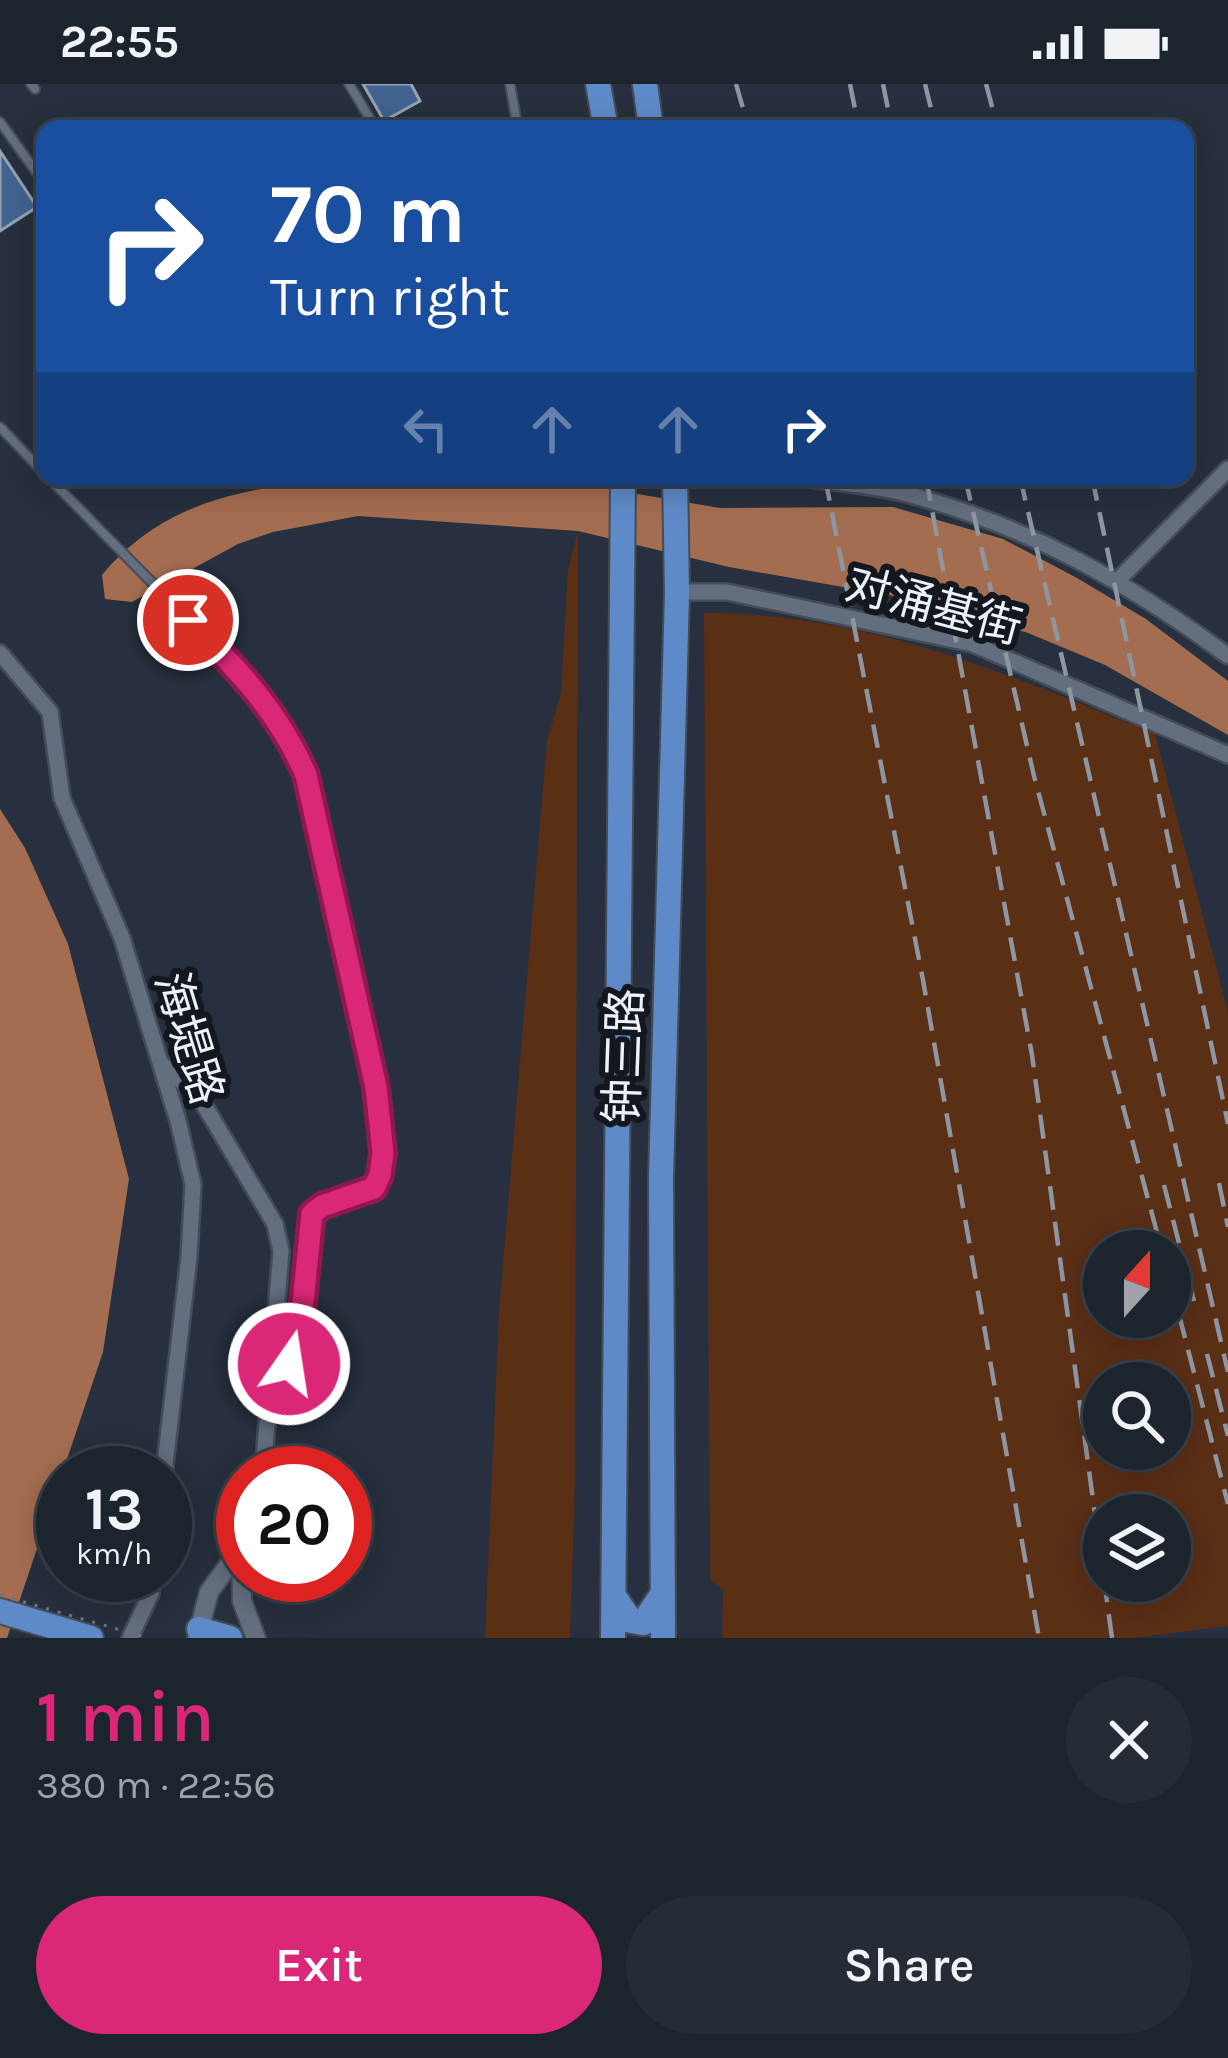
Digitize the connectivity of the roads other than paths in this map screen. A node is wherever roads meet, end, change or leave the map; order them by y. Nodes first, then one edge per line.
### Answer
1 (349, 84) edge
2 (510, 84) edge
3 (598, 84) edge
4 (645, 84) edge
5 (371, 120) edge
6 (516, 120) edge
7 (604, 120) edge
8 (650, 120) edge
9 (0, 122) edge
10 (36, 172) edge
11 (0, 427) edge
12 (36, 465) edge
13 (1228, 469) edge
14 (56, 486) edge
15 (623, 486) edge
16 (675, 486) edge
17 (854, 486) edge
18 (1117, 581) junction
19 (677, 592) junction
20 (0, 653) edge
21 (1228, 656) edge
22 (1228, 755) edge
23 (160, 1063) junction
24 (270, 1363) junction
25 (167, 1446) edge
26 (265, 1446) edge
27 (216, 1582) edge
28 (611, 1588) junction
29 (661, 1596) junction
30 (147, 1602) edge
31 (233, 1602) edge
32 (242, 1602) edge
33 (0, 1611) edge
34 (198, 1633) edge
35 (92, 1638) edge
36 (130, 1638) edge
37 (227, 1638) edge
38 (256, 1638) edge
39 (609, 1638) edge
40 (663, 1638) edge

1 - 5 lane
2 - 6 lane
3 - 7 main road
4 - 8 main road
9 - 10 lane
11 - 12 lane
13 - 18 street
14 - 24 lane
15 - 28 main road, 钟三路
16 - 19 main road, 钟三路
17 - 18 street
18 - 21 street
19 - 22 street, 对涌基街
19 - 29 main road, 钟三路
20 - 23 street, 海堤路
23 - 24 street
23 - 25 street, 海堤路
24 - 26 street
27 - 34 street
28 - 29 main road
28 - 39 main road, 钟三路
29 - 40 main road, 钟三路
30 - 36 street
31 - 37 street
32 - 38 street
33 - 35 main road
34 - 37 main road

